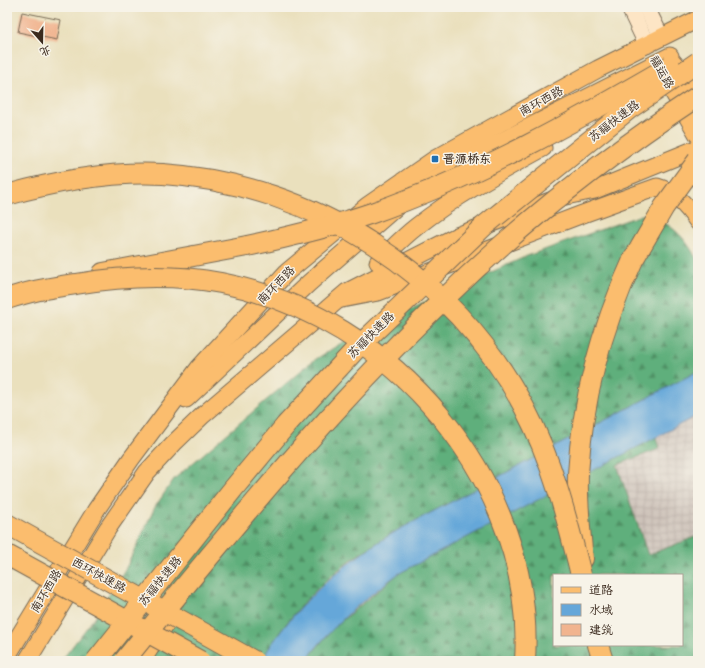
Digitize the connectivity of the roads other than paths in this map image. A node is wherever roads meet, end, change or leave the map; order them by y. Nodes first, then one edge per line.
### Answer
1 (629, 7) edge
2 (646, 7) edge
3 (698, 19) edge
4 (654, 41) junction
5 (698, 50) edge
6 (663, 59) junction
7 (698, 62) edge
8 (672, 75) junction
9 (698, 96) edge
10 (698, 102) edge
11 (698, 134) edge
12 (698, 148) edge
13 (698, 160) edge
14 (7, 195) edge
15 (698, 222) edge
16 (343, 296) junction
17 (9, 298) edge
18 (157, 426) junction
19 (7, 524) edge
20 (7, 555) edge
21 (7, 563) edge
22 (198, 569) junction
23 (581, 574) edge
24 (585, 574) edge
25 (100, 606) junction
26 (598, 646) edge
27 (7, 656) edge
28 (27, 661) edge
29 (96, 661) edge
30 (124, 661) edge
31 (140, 661) edge
32 (200, 661) edge
33 (254, 661) edge
34 (525, 661) edge
35 (603, 661) edge

1 - 4 main road, 福运路
2 - 4 main road, 福运路
3 - 4 main road, 南环西路
4 - 6 main road, 福运路
4 - 18 main road, 南环西路
5 - 17 highway, bridge
6 - 8 main road, 福运路
6 - 18 main road
7 - 29 highway, 苏福快速路, bridge
8 - 10 main road, 福运路
8 - 11 main road, 福运路
8 - 16 main road
9 - 22 highway, 苏福快速路, bridge
12 - 16 main road, 南环西路
13 - 24 highway, bridge
14 - 23 highway, bridge
15 - 16 main road
16 - 28 main road, 南环西路
17 - 34 highway, bridge
18 - 27 main road, 南环西路
19 - 33 highway, 西环快速路, bridge
20 - 25 highway, bridge
21 - 25 highway, bridge
22 - 30 highway, 苏福快速路, bridge
22 - 31 highway, bridge
25 - 32 highway, bridge
26 - 35 highway

